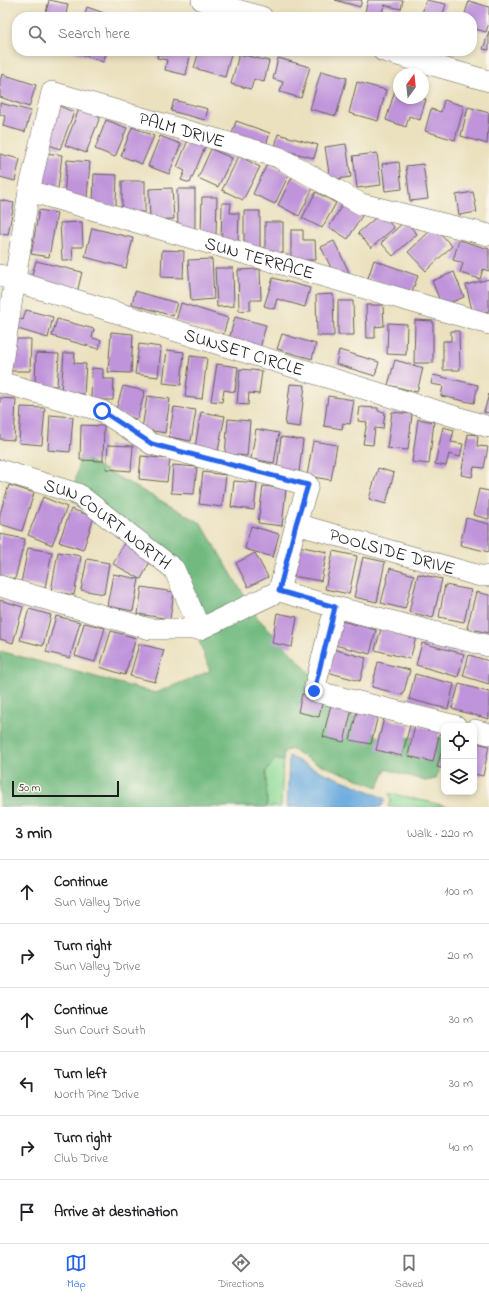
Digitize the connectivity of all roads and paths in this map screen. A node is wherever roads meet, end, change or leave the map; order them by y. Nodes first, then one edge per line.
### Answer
1 (202, 0) edge
2 (244, 12) edge
3 (401, 56) edge
4 (489, 81) edge
5 (29, 191) junction
6 (489, 235) edge
7 (7, 278) edge
8 (489, 324) edge
9 (0, 374) edge
10 (0, 382) edge
11 (489, 427) edge
12 (0, 470) edge
13 (296, 524) junction
14 (489, 576) edge
15 (0, 586) edge
16 (279, 591) junction
17 (335, 607) junction
18 (200, 629) junction
19 (489, 646) edge
20 (444, 723) edge
21 (477, 731) edge
22 (489, 734) edge

1 - 2 street
3 - 4 street
5 - 6 street, PALM DRIVE
5 - 7 street, PALM DRIVE
5 - 8 street, SUN TERRACE
7 - 9 street
7 - 11 street, SUNSET CIRCLE
10 - 13 street
12 - 18 street, SUN COURT NORTH
13 - 14 street, POOLSIDE DRIVE
13 - 16 street
15 - 18 street
16 - 17 street
16 - 18 street
17 - 19 street
17 - 20 street
21 - 22 street

